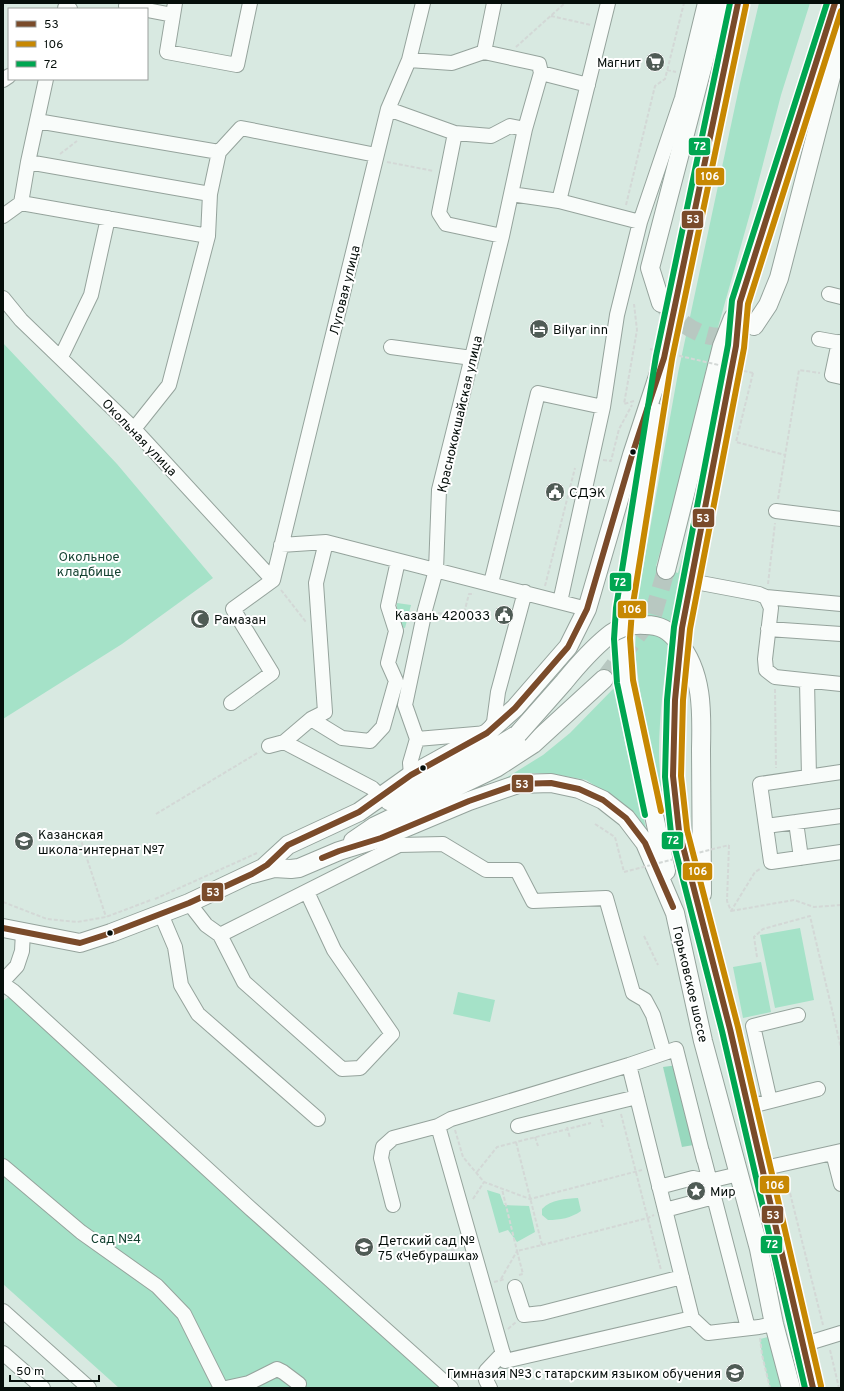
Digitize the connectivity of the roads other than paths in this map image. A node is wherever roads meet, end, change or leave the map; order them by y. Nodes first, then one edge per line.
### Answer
1 (250, 3) edge
2 (423, 3) edge
3 (494, 3) edge
4 (608, 3) edge
5 (705, 3) edge
6 (719, 3) edge
7 (738, 3) edge
8 (835, 3) edge
9 (126, 6) edge
10 (136, 8) edge
11 (174, 9) edge
12 (148, 10) edge
13 (841, 38) edge
14 (484, 52) junction
15 (409, 60) junction
16 (541, 73) junction
17 (46, 80) edge
18 (588, 85) junction
19 (388, 109) junction
20 (36, 121) junction
21 (525, 129) junction
22 (455, 133) junction
23 (219, 152) junction
24 (376, 157) junction
25 (28, 162) junction
26 (210, 194) junction
27 (511, 194) junction
28 (559, 201) junction
29 (21, 203) junction
30 (3, 216) edge
31 (108, 218) junction
32 (640, 222) junction
33 (208, 236) junction
34 (502, 236) junction
35 (3, 298) edge
36 (740, 302) junction
37 (661, 303) tunnel mouth
38 (754, 326) tunnel mouth
39 (819, 339) dead end
40 (840, 342) edge
41 (391, 347) dead end
42 (657, 354) junction
43 (62, 357) junction
44 (472, 358) junction
45 (836, 376) edge
46 (603, 407) junction
47 (134, 430) junction
48 (776, 511) road end
49 (841, 519) edge
50 (326, 542) junction
51 (281, 545) junction
52 (398, 561) junction
53 (436, 570) junction
54 (666, 570) tunnel mouth
55 (273, 580) junction
56 (690, 581) junction
57 (490, 583) junction
58 (525, 592) junction
59 (766, 598) junction
60 (560, 602) junction
61 (841, 604) edge
62 (587, 609) junction
63 (768, 629) junction
64 (841, 634) edge
65 (604, 679) tunnel mouth
66 (807, 680) junction
67 (841, 684) edge
68 (231, 703) dead end
69 (311, 719) junction
70 (486, 733) junction
71 (417, 739) junction
72 (284, 742) junction
73 (269, 746) road end
74 (841, 772) edge
75 (411, 775) junction
76 (809, 776) junction
77 (381, 797) junction
78 (359, 812) junction
79 (841, 816) edge
80 (796, 822) junction
81 (766, 826) junction
82 (339, 851) junction
83 (841, 852) edge
84 (801, 858) junction
85 (252, 874) junction
86 (307, 892) junction
87 (189, 903) junction
88 (675, 913) junction
89 (161, 914) junction
90 (702, 923) junction
91 (3, 928) edge
92 (23, 932) junction
93 (220, 935) junction
94 (3, 981) edge
95 (3, 984) edge
96 (798, 1015) dead end
97 (752, 1026) junction
98 (730, 1029) junction
99 (664, 1053) junction
100 (629, 1065) junction
101 (818, 1089) dead end
102 (770, 1101) junction
103 (639, 1103) junction
104 (747, 1107) junction
105 (318, 1118) dead end
106 (438, 1126) junction
107 (518, 1126) dead end
108 (837, 1152) edge
109 (3, 1166) edge
110 (768, 1167) junction
111 (739, 1174) junction
112 (709, 1181) junction
113 (841, 1184) edge
114 (659, 1187) junction
115 (714, 1197) junction
116 (393, 1205) dead end
117 (665, 1210) junction
118 (682, 1277) junction
119 (514, 1280) road end
120 (3, 1311) edge
121 (692, 1318) junction
122 (761, 1326) junction
123 (841, 1333) edge
124 (802, 1345) junction
125 (3, 1353) edge
126 (503, 1353) junction
127 (299, 1384) dead end
128 (43, 1388) edge
129 (89, 1388) edge
130 (221, 1388) edge
131 (226, 1388) edge
132 (451, 1388) edge
133 (490, 1388) edge
134 (791, 1388) edge
135 (813, 1388) edge

1 - 11 street
2 - 15 street, Луговая улица
3 - 14 street
4 - 18 street
5 - 32 street
6 - 37 main road
7 - 42 main road
8 - 36 main road
9 - 10 street
11 - 12 street
13 - 38 main road
14 - 15 street
14 - 16 street
15 - 19 street, Луговая улица
16 - 18 street
16 - 21 street, Краснококшайская улица
17 - 20 street
18 - 28 street
19 - 22 street
19 - 24 street, Луговая улица
20 - 23 street
20 - 25 street
21 - 22 street
21 - 27 street, Краснококшайская улица
22 - 34 street
23 - 24 street
23 - 26 street
24 - 51 street, Луговая улица
25 - 26 street
25 - 29 street
26 - 33 street
27 - 28 street
27 - 34 street, Краснококшайская улица
28 - 32 street
29 - 30 street
29 - 31 street
31 - 33 street
31 - 43 street
32 - 46 street
33 - 47 street
34 - 44 street, Краснококшайская улица
35 - 43 street, Окольная улица
36 - 54 main road
36 - 56 main road
39 - 40 street
40 - 45 street
41 - 44 street
42 - 62 main road
42 - 88 main road
43 - 47 street, Окольная улица
44 - 53 street, Краснококшайская улица
46 - 57 street
46 - 60 street
47 - 55 street, Окольная улица
48 - 49 street
50 - 51 street
50 - 52 street
50 - 69 street
51 - 55 street, Луговая улица
52 - 53 street
52 - 69 street
53 - 57 street
53 - 71 street, Краснококшайская улица
55 - 68 street
56 - 59 street
56 - 90 main road
57 - 58 street
58 - 60 street
58 - 70 street
59 - 61 street
59 - 63 street
60 - 62 street
62 - 70 main road
63 - 64 street
63 - 66 street
65 - 82 main road
66 - 67 street
66 - 76 street
69 - 72 street
70 - 71 street
70 - 75 main road
71 - 75 street
72 - 73 street
72 - 77 street
74 - 76 street
75 - 77 main road
76 - 81 street
77 - 78 main road
78 - 85 main road
78 - 90 main road, bridge
79 - 80 street
80 - 81 street
80 - 84 street
81 - 84 street
82 - 85 main road
82 - 88 main road, Горьковское шоссе
83 - 84 street
85 - 87 main road
86 - 93 street
86 - 93 street
86 - 99 street
87 - 89 main road
87 - 93 street
88 - 111 main road, Горьковское шоссе
89 - 92 main road
89 - 105 street
90 - 98 main road, Горьковское шоссе
91 - 92 main road
92 - 94 street
95 - 132 street
96 - 97 street
97 - 98 street
97 - 102 street
98 - 104 main road, Горьковское шоссе
99 - 100 street
99 - 112 street
100 - 103 street
100 - 106 street
101 - 102 street
102 - 104 street
103 - 107 street
103 - 114 street
104 - 110 main road, Горьковское шоссе
106 - 116 street
106 - 126 street
108 - 110 street
108 - 113 street
109 - 130 street
110 - 124 main road, Горьковское шоссе
111 - 112 street
111 - 122 main road, Горьковское шоссе
112 - 114 street
112 - 115 street
114 - 117 street
115 - 117 street
115 - 122 street
117 - 118 street
118 - 119 street
118 - 121 street
120 - 129 street
121 - 122 street
121 - 126 street
122 - 134 main road, Горьковское шоссе
123 - 124 street
124 - 135 main road, Горьковское шоссе
125 - 128 street
126 - 133 street
127 - 131 street

